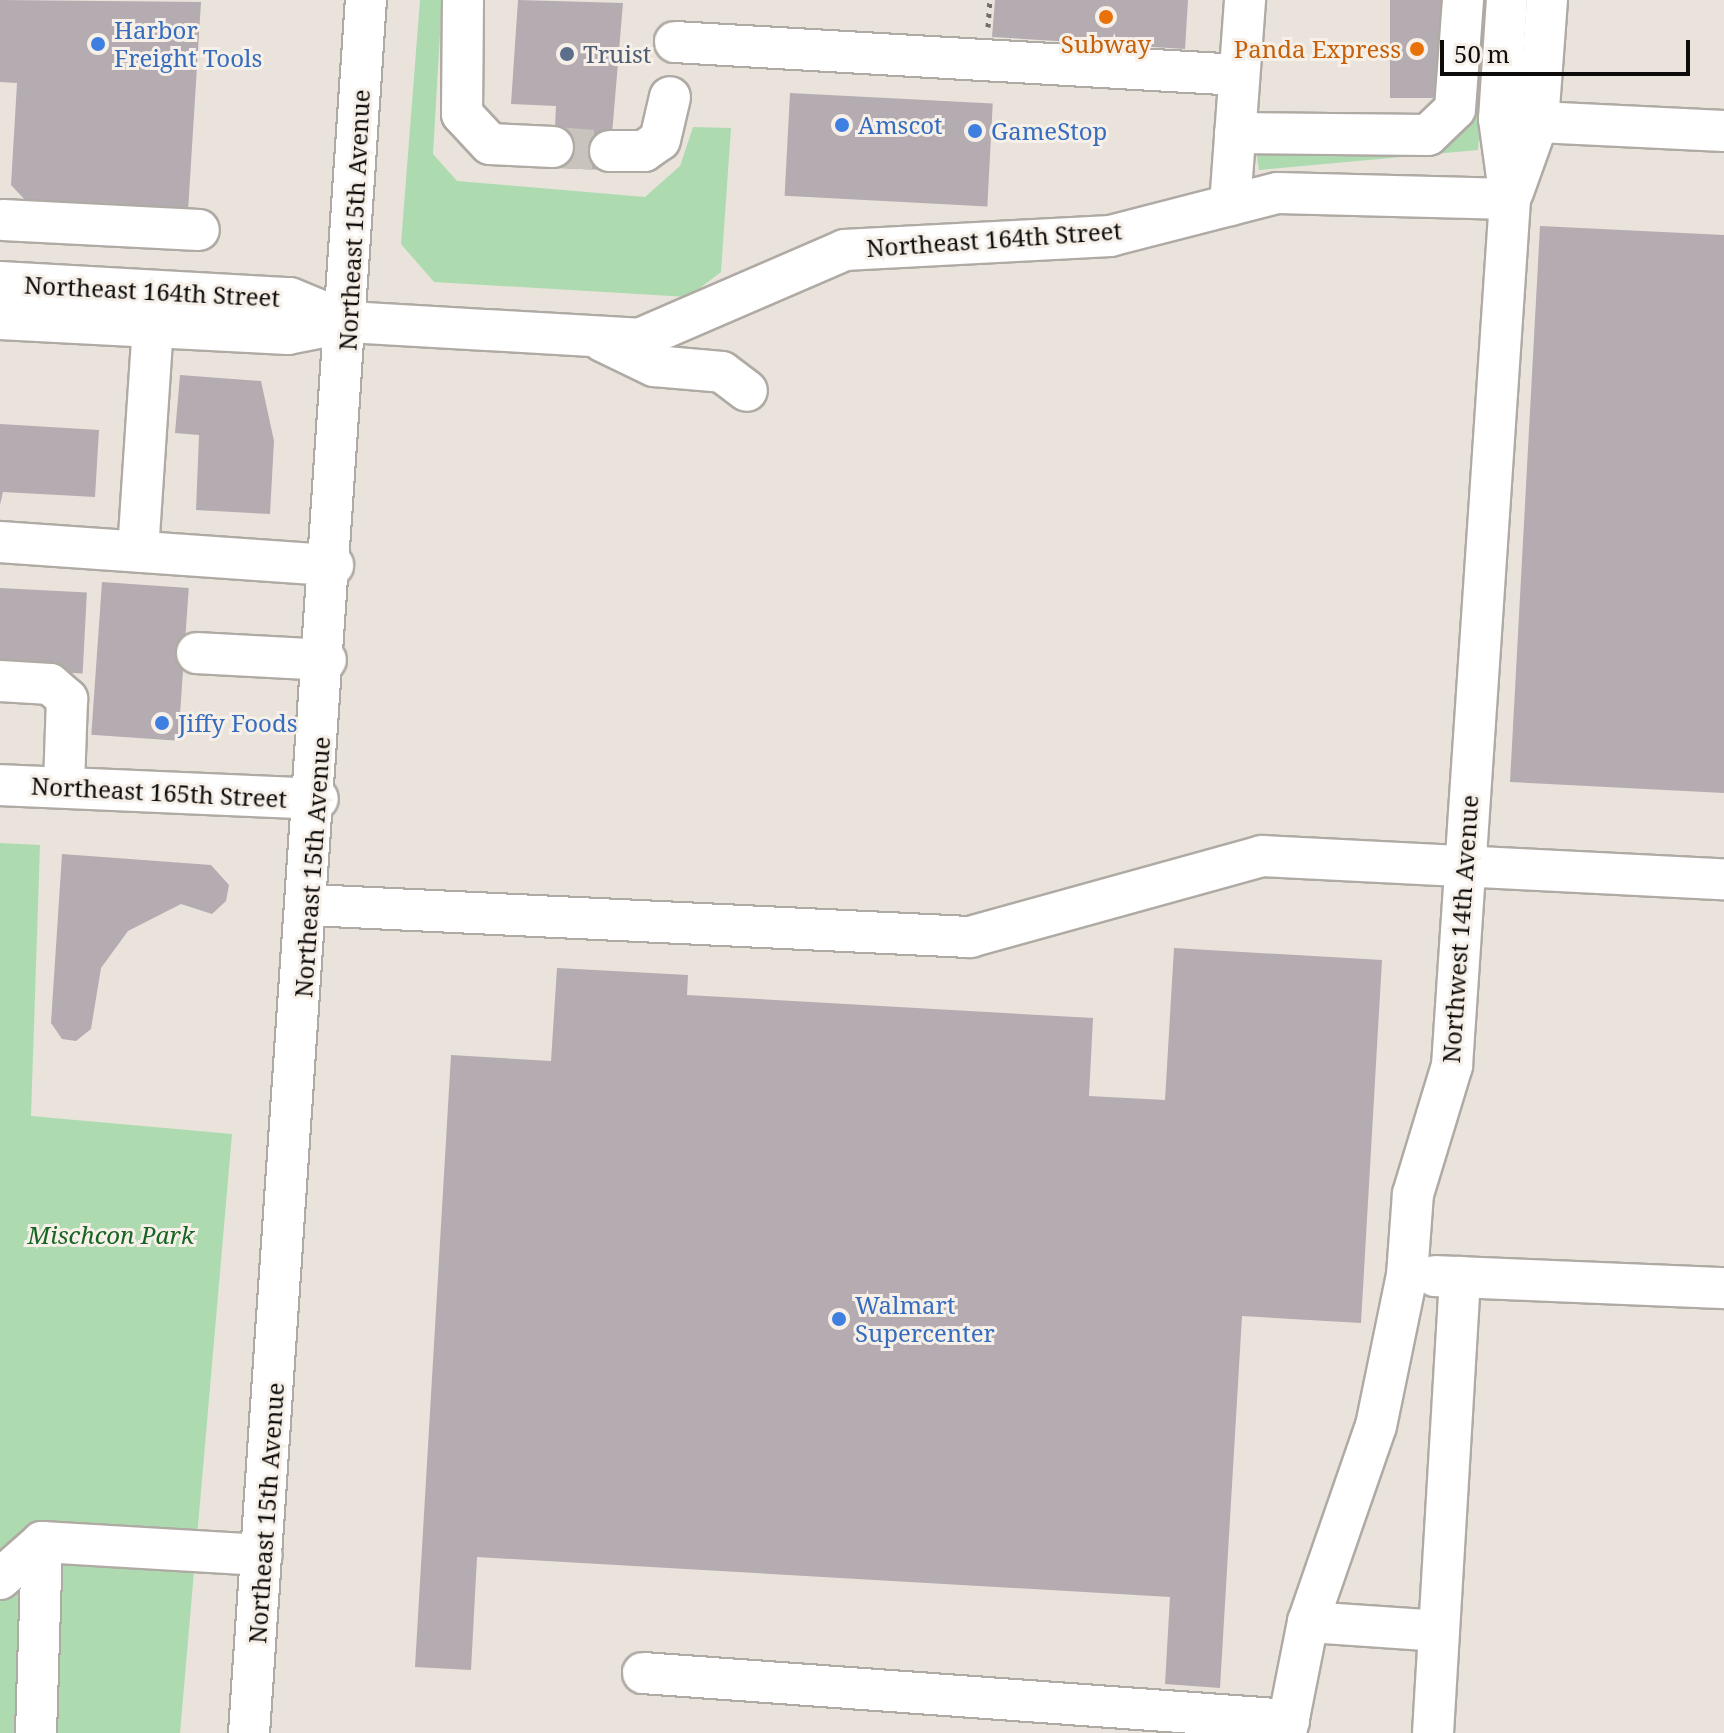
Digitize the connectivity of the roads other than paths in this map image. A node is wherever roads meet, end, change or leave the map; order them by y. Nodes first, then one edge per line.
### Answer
1 (366, 0) edge
2 (463, 0) edge
3 (1245, 0) edge
4 (1463, 0) edge
5 (1507, 0) edge
6 (1547, 0) edge
7 (675, 42) dead end
8 (1239, 75) junction
9 (670, 97) dead end
10 (1538, 122) junction
11 (1724, 131) edge
12 (1235, 133) junction
13 (553, 147) tunnel mouth
14 (610, 151) tunnel mouth
15 (1510, 199) junction
16 (1230, 205) junction
17 (1, 214) edge
18 (199, 230) dead end
19 (0, 260) edge
20 (0, 282) edge
21 (0, 319) edge
22 (348, 322) junction
23 (153, 327) junction
24 (591, 336) junction
25 (747, 391) dead end
26 (0, 542) edge
27 (138, 551) junction
28 (333, 565) junction
29 (197, 653) dead end
30 (326, 660) junction
31 (0, 681) edge
32 (0, 785) edge
33 (64, 787) junction
34 (318, 799) junction
35 (1465, 870) junction
36 (1724, 879) edge
37 (310, 905) junction
38 (1407, 1275) junction
39 (1460, 1277) junction
40 (1724, 1288) edge
41 (42, 1542) junction
42 (262, 1555) junction
43 (0, 1579) edge
44 (1308, 1622) junction
45 (1439, 1631) junction
46 (643, 1673) dead end
47 (1287, 1727) edge
48 (36, 1733) edge
49 (249, 1733) edge
50 (1433, 1733) edge

1 - 22 street, Northeast 15th Avenue
2 - 13 street
3 - 8 street
4 - 12 street
5 - 15 street, Northwest 14th Avenue
6 - 10 street, Northwest 14th Avenue
7 - 8 street
8 - 12 street
9 - 14 street
10 - 11 street
10 - 15 street, Northwest 14th Avenue
12 - 16 street
15 - 16 street, Northeast 164th Street
15 - 35 street, Northwest 14th Avenue
16 - 24 street, Northeast 164th Street
17 - 18 street
17 - 19 street
20 - 22 street, Northeast 164th Street
21 - 23 street, Northeast 164th Street
22 - 23 street, Northeast 164th Street
22 - 24 street, Northeast 164th Street
22 - 28 street, Northeast 15th Avenue
23 - 27 street
24 - 25 street
26 - 27 street
27 - 28 street
28 - 30 street, Northeast 15th Avenue
29 - 30 street
30 - 34 street, Northeast 15th Avenue
31 - 33 street
32 - 33 street, Northeast 165th Street
33 - 34 street, Northeast 165th Street
34 - 37 street, Northeast 15th Avenue
35 - 36 street
35 - 37 street
35 - 38 street, Northwest 14th Avenue
37 - 42 street, Northeast 15th Avenue
38 - 39 street
38 - 44 street, Northwest 14th Avenue
39 - 40 street
39 - 45 street
41 - 42 street
41 - 43 street
41 - 48 street
42 - 49 street, Northeast 15th Avenue
44 - 45 street
44 - 47 street, Northwest 14th Avenue
45 - 50 street
46 - 47 street

